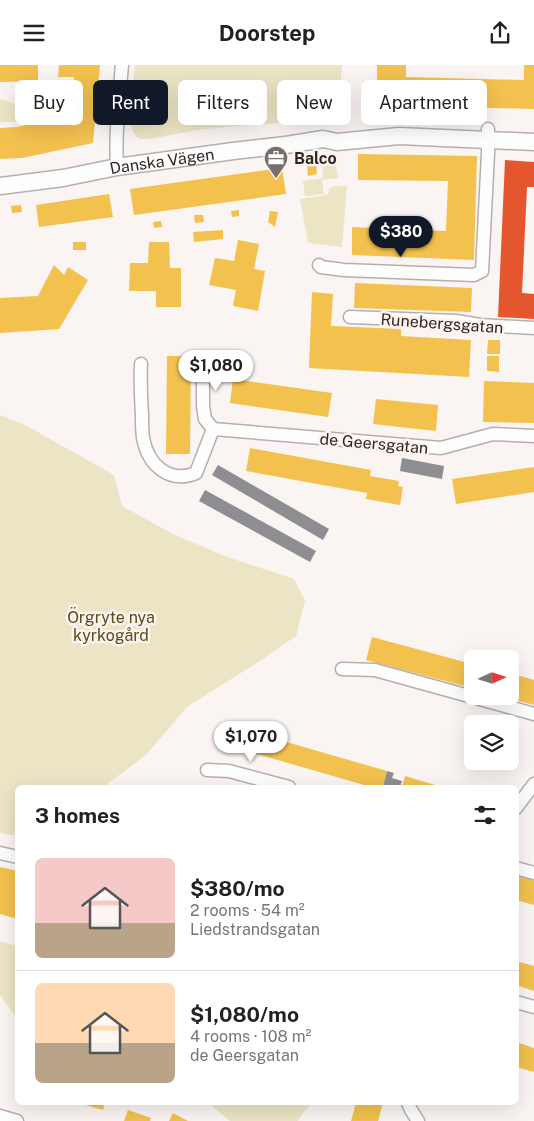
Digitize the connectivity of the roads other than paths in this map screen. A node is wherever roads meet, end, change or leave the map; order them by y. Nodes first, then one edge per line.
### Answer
1 (122, 65) edge
2 (534, 131) edge
3 (488, 135) junction
4 (534, 142) edge
5 (117, 167) junction
6 (0, 186) edge
7 (319, 265) dead end
8 (350, 317) dead end
9 (534, 328) edge
10 (202, 361) dead end
11 (141, 364) dead end
12 (213, 429) junction
13 (534, 437) edge
14 (342, 669) dead end
15 (534, 714) edge
16 (207, 770) dead end
17 (282, 785) edge
18 (534, 785) edge
19 (519, 804) edge
20 (0, 853) edge
21 (15, 856) edge
22 (519, 869) edge
23 (534, 873) edge
24 (519, 1003) edge
25 (534, 1007) edge
26 (409, 1105) edge
27 (0, 1116) edge
28 (17, 1121) edge
29 (418, 1121) edge

1 - 5 street
2 - 3 street, Danska Vägen
3 - 4 street, Danska Vägen
3 - 5 street, Danska Vägen
3 - 7 street
5 - 6 street, Danska Vägen
8 - 9 street, Runebergsgatan
10 - 12 street
11 - 12 street
12 - 13 street, de Geersgatan
14 - 15 street
16 - 17 street
18 - 19 street
20 - 21 street
22 - 23 street
24 - 25 street
26 - 29 street
27 - 28 street

